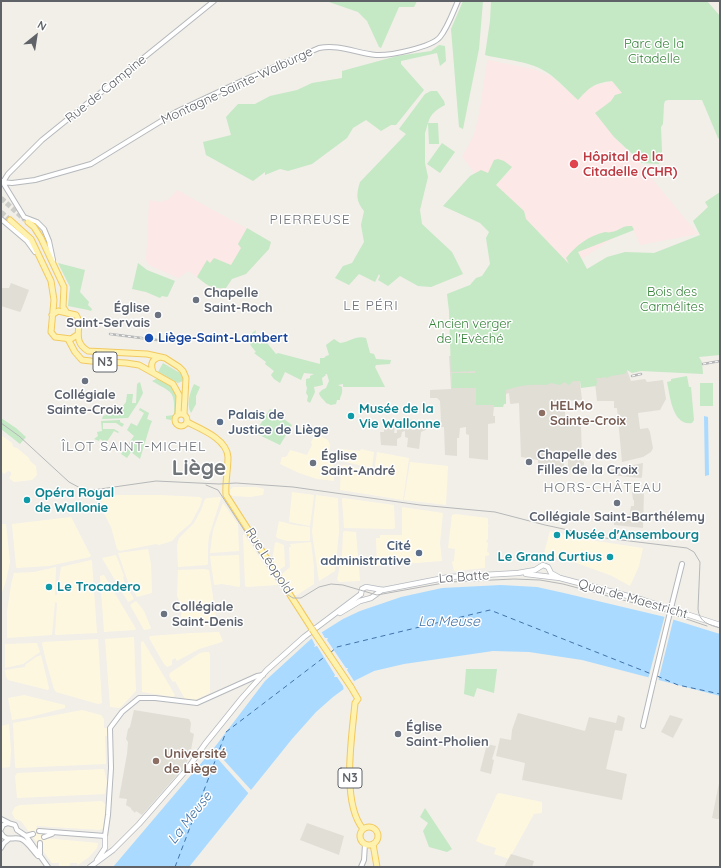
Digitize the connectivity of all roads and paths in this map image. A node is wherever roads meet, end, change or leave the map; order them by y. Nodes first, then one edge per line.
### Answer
1 (214, 1) edge
2 (458, 1) edge
3 (2, 181) edge
4 (1, 219) edge
5 (10, 220) tunnel mouth
6 (28, 222) tunnel mouth
7 (52, 260) junction
8 (42, 261) junction
9 (67, 313) junction
10 (52, 316) junction
11 (77, 335) junction
12 (68, 339) junction
13 (161, 357) junction
14 (153, 372) junction
15 (186, 380) junction
16 (173, 384) junction
17 (181, 414) junction
18 (187, 422) junction
19 (682, 566) dead end
20 (539, 568) junction
21 (549, 570) junction
22 (518, 574) junction
23 (540, 575) junction
24 (546, 576) junction
25 (560, 578) junction
26 (371, 588) junction
27 (383, 590) junction
28 (361, 594) junction
29 (373, 596) junction
30 (366, 599) junction
31 (331, 618) junction
32 (720, 625) edge
33 (312, 628) junction
34 (263, 675) junction
35 (643, 726) dead end
36 (1, 819) edge
37 (9, 823) junction
38 (1, 829) edge
39 (363, 829) junction
40 (17, 830) junction
41 (39, 831) dead end
42 (54, 833) junction
43 (1, 834) edge
44 (33, 834) dead end
45 (26, 836) junction
46 (105, 836) junction
47 (44, 837) dead end
48 (11, 839) junction
49 (40, 843) dead end
50 (365, 844) junction
51 (372, 844) junction
52 (1, 848) edge
53 (41, 858) junction
54 (95, 863) junction
55 (362, 866) edge
56 (48, 867) edge
57 (90, 867) edge
58 (377, 867) edge

1 - 3 street, Rue de Campine
2 - 3 street, Montagne Sainte-Walburge
3 - 7 street
4 - 8 street
5 - 8 main road
6 - 7 main road
7 - 9 main road
8 - 10 main road
9 - 10 main road
9 - 11 main road
10 - 12 main road
11 - 12 main road
11 - 13 main road, N3
12 - 14 main road, N3
13 - 14 main road
13 - 15 main road, N3
14 - 16 main road, N3
15 - 16 main road
15 - 17 main road
16 - 17 main road
17 - 18 main road
17 - 18 main road
18 - 33 main road, Rue Léopold
19 - 35 street, bridge
20 - 21 main road, Quai de Maestricht
20 - 22 main road, La Batte
20 - 23 main road
21 - 24 main road
21 - 25 main road, Quai de Maestricht
22 - 23 main road, La Batte
22 - 27 main road, La Batte
23 - 24 main road, Quai de Maestricht
24 - 25 main road, Quai de Maestricht
25 - 32 main road, Quai de Maestricht
26 - 27 main road
26 - 28 main road
26 - 29 main road
27 - 29 main road
28 - 30 main road
28 - 31 main road
29 - 30 main road
30 - 31 main road
31 - 33 main road
33 - 34 main road
33 - 39 main road, Rue Léopold / N3, bridge
34 - 46 street
34 - 54 main road
36 - 37 street
37 - 38 street
37 - 40 street
39 - 50 main road, N3
39 - 51 main road
40 - 45 street
40 - 48 street
41 - 42 street
42 - 46 street
42 - 47 street
43 - 48 street
44 - 45 street
45 - 53 street
46 - 54 main road
48 - 52 street
48 - 53 street
49 - 53 street
50 - 51 main road
50 - 55 street
51 - 58 main road
53 - 56 street
54 - 57 main road

